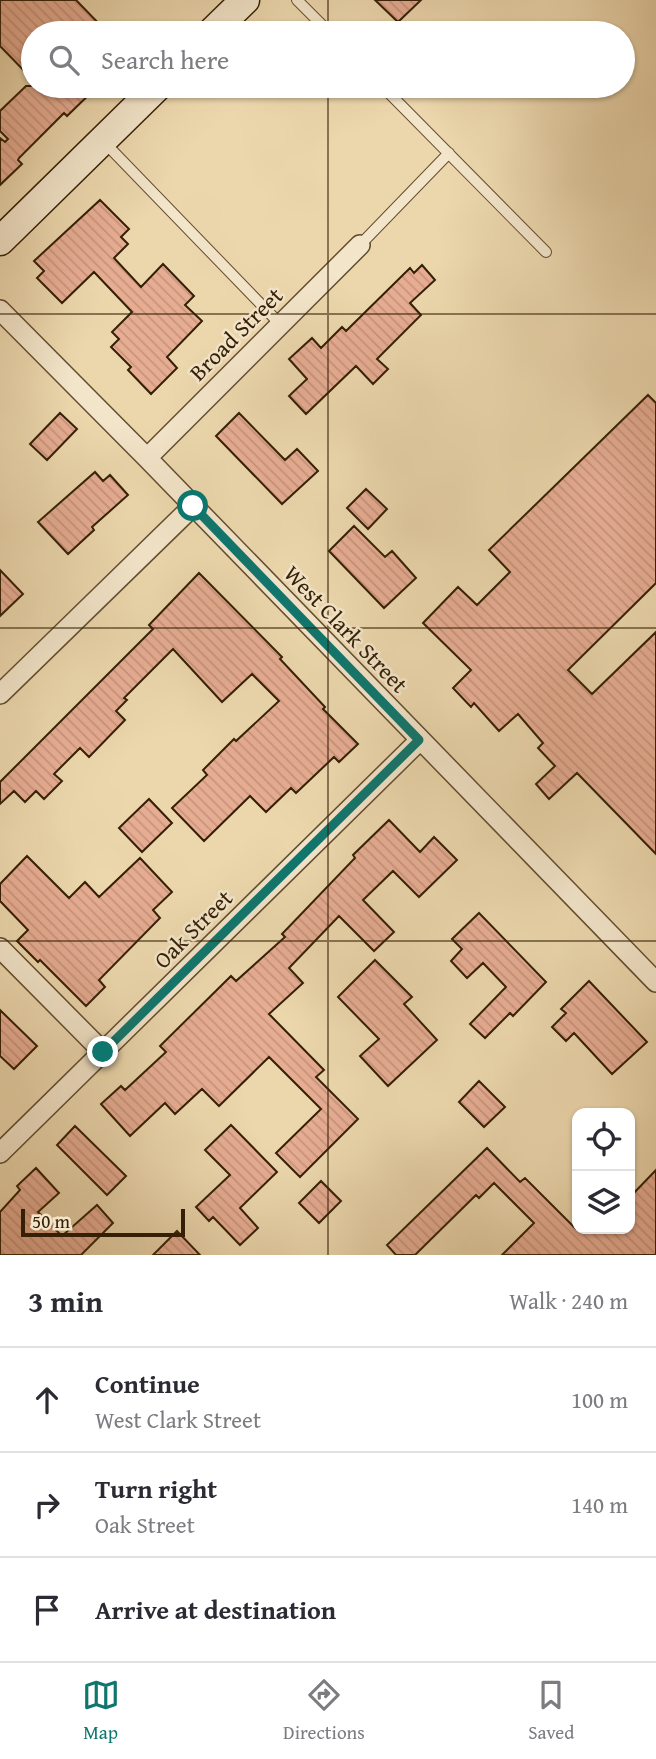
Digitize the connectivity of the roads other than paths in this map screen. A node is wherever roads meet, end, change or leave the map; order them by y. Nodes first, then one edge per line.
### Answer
1 (245, 0) edge
2 (298, 0) edge
3 (224, 21) edge
4 (318, 21) edge
5 (146, 98) edge
6 (394, 98) edge
7 (103, 140) junction
8 (449, 153) junction
9 (0, 241) edge
10 (360, 245) joint
11 (546, 252) dead end
12 (0, 310) edge
13 (281, 325) junction
14 (147, 458) junction
15 (193, 506) junction
16 (0, 694) edge
17 (419, 740) junction
18 (0, 948) edge
19 (656, 982) edge
20 (103, 1052) junction
21 (0, 1153) edge

1 - 3 street
2 - 4 lane
5 - 7 street
6 - 8 lane
7 - 9 street
7 - 13 lane
8 - 10 lane
8 - 11 lane
10 - 13 street, Broad Street
12 - 14 street, West Clark Street
13 - 14 street, Broad Street
14 - 15 street, West Clark Street
15 - 16 street
15 - 17 street, West Clark Street
17 - 19 street, West Clark Street
17 - 20 street, Oak Street
18 - 20 street
20 - 21 street, Oak Street

